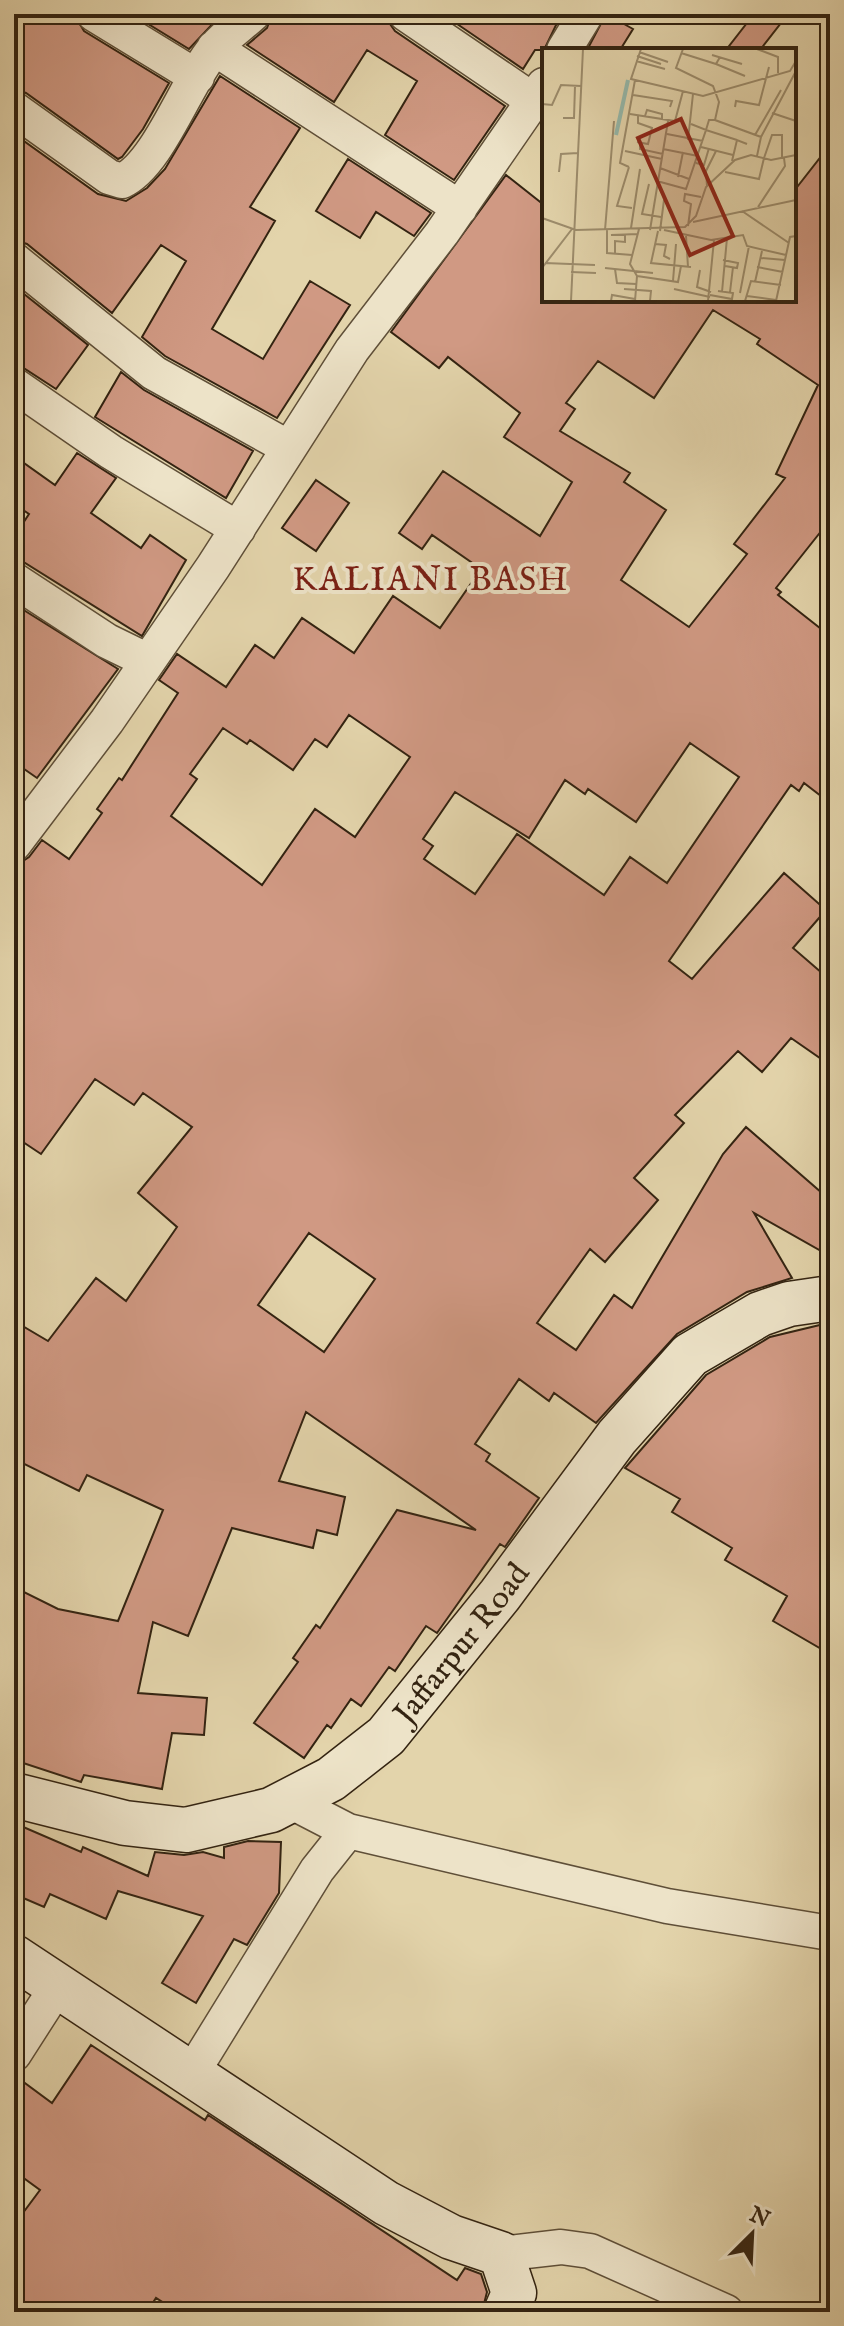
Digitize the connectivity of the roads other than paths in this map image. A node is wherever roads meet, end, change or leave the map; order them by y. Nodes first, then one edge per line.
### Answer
1 (94, 14) edge
2 (253, 14) edge
3 (406, 14) edge
4 (586, 14) edge
5 (565, 48) edge
6 (206, 62) junction
7 (539, 93) edge
8 (14, 109) edge
9 (460, 208) junction
10 (14, 260) edge
11 (14, 385) edge
12 (289, 448) junction
13 (238, 529) junction
14 (14, 580) edge
15 (148, 661) junction
16 (14, 844) edge
17 (830, 1298) edge
18 (14, 1795) edge
19 (290, 1801) junction
20 (348, 1831) junction
21 (830, 1933) edge
22 (14, 1957) edge
23 (57, 1987) junction
24 (14, 2054) edge
25 (190, 2076) junction
26 (501, 2254) junction
27 (506, 2312) edge
28 (726, 2312) edge

1 - 6 street
2 - 6 street
3 - 7 street
4 - 5 street
6 - 8 street
6 - 9 street
7 - 9 street
9 - 12 street
10 - 12 street
11 - 13 street
12 - 13 street
13 - 15 street
14 - 15 street
15 - 16 street
17 - 19 street, Jaffarpur Road
18 - 19 street, Jaffarpur Road
19 - 20 street
20 - 21 street
20 - 25 street
22 - 23 street
23 - 24 street
23 - 25 street
25 - 26 street
26 - 27 street
26 - 28 street

